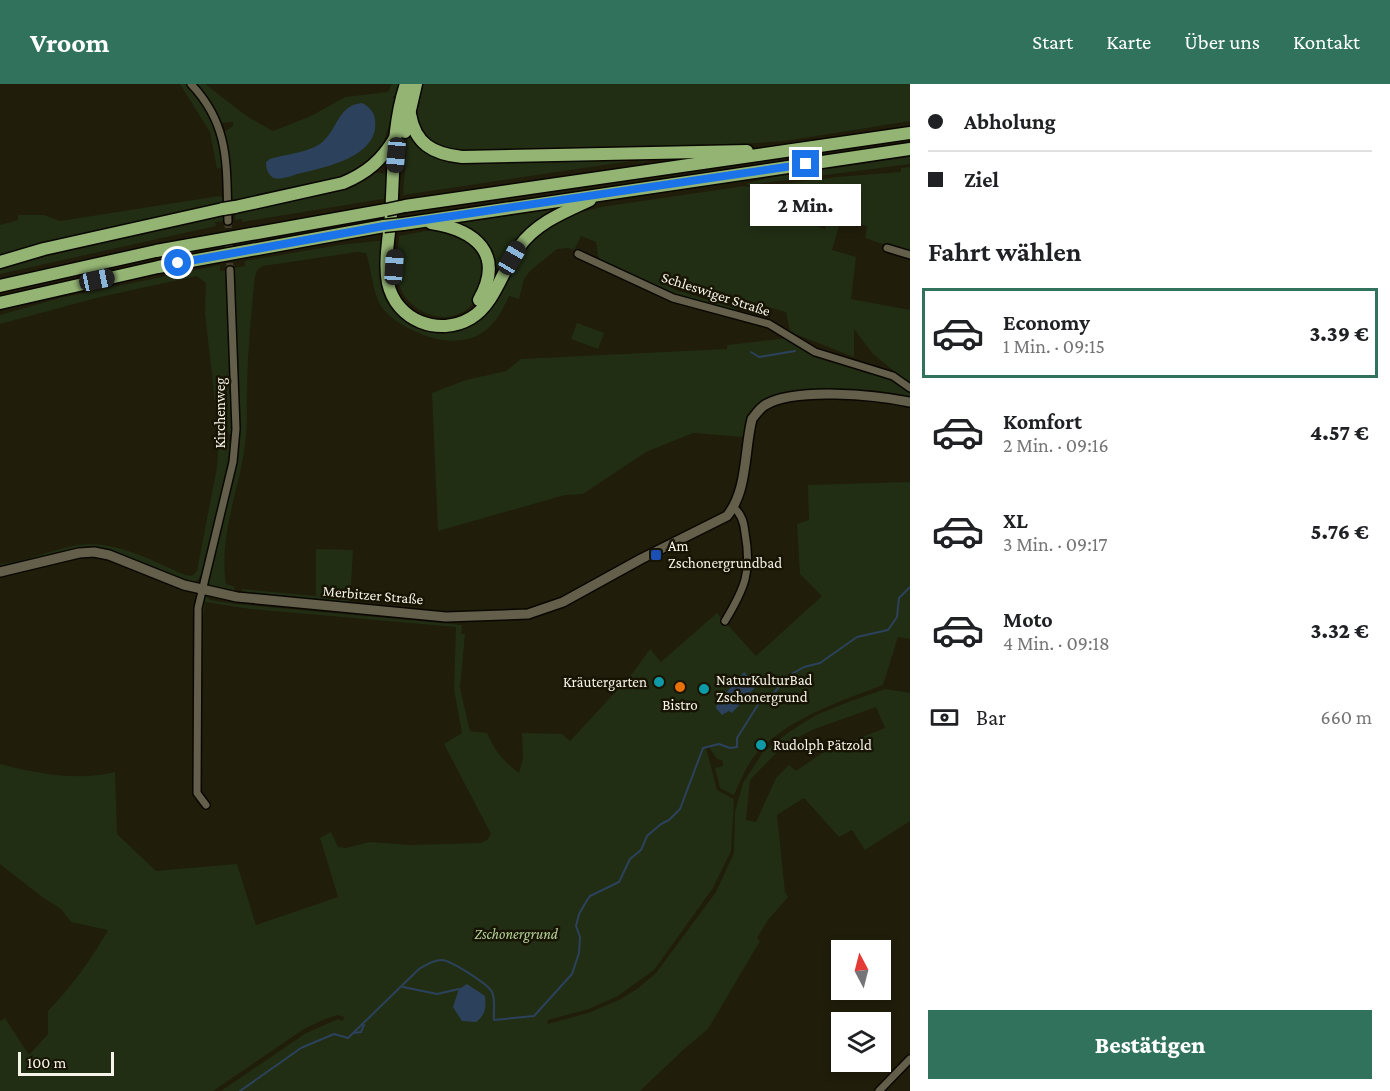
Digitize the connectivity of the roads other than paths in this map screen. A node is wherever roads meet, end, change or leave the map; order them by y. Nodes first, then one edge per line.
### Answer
1 (191, 84) edge
2 (406, 84) edge
3 (416, 84) edge
4 (409, 110) junction
5 (910, 133) edge
6 (397, 134) junction
7 (910, 149) edge
8 (782, 152) junction
9 (605, 193) junction
10 (229, 212) junction
11 (418, 221) junction
12 (887, 248) dead end
13 (578, 254) dead end
14 (910, 255) edge
15 (0, 262) edge
16 (230, 270) tunnel mouth
17 (0, 286) edge
18 (0, 303) edge
19 (910, 388) edge
20 (910, 402) edge
21 (734, 508) junction
22 (0, 572) edge
23 (202, 590) junction
24 (725, 621) dead end
25 (206, 805) dead end
26 (910, 1059) edge
27 (879, 1091) edge

1 - 10 street
2 - 6 highway
3 - 4 highway
4 - 8 highway
4 - 11 highway
5 - 8 highway
6 - 9 highway
6 - 10 highway
7 - 9 highway
8 - 17 highway, bridge
9 - 11 highway
10 - 15 highway
11 - 18 highway, bridge
12 - 14 street
13 - 19 street, Schleswiger Straße
16 - 23 street, Kirchenweg
20 - 21 street
21 - 23 street, Merbitzer Straße
21 - 24 street
22 - 23 street, Merbitzer Straße
23 - 25 street
26 - 27 street

